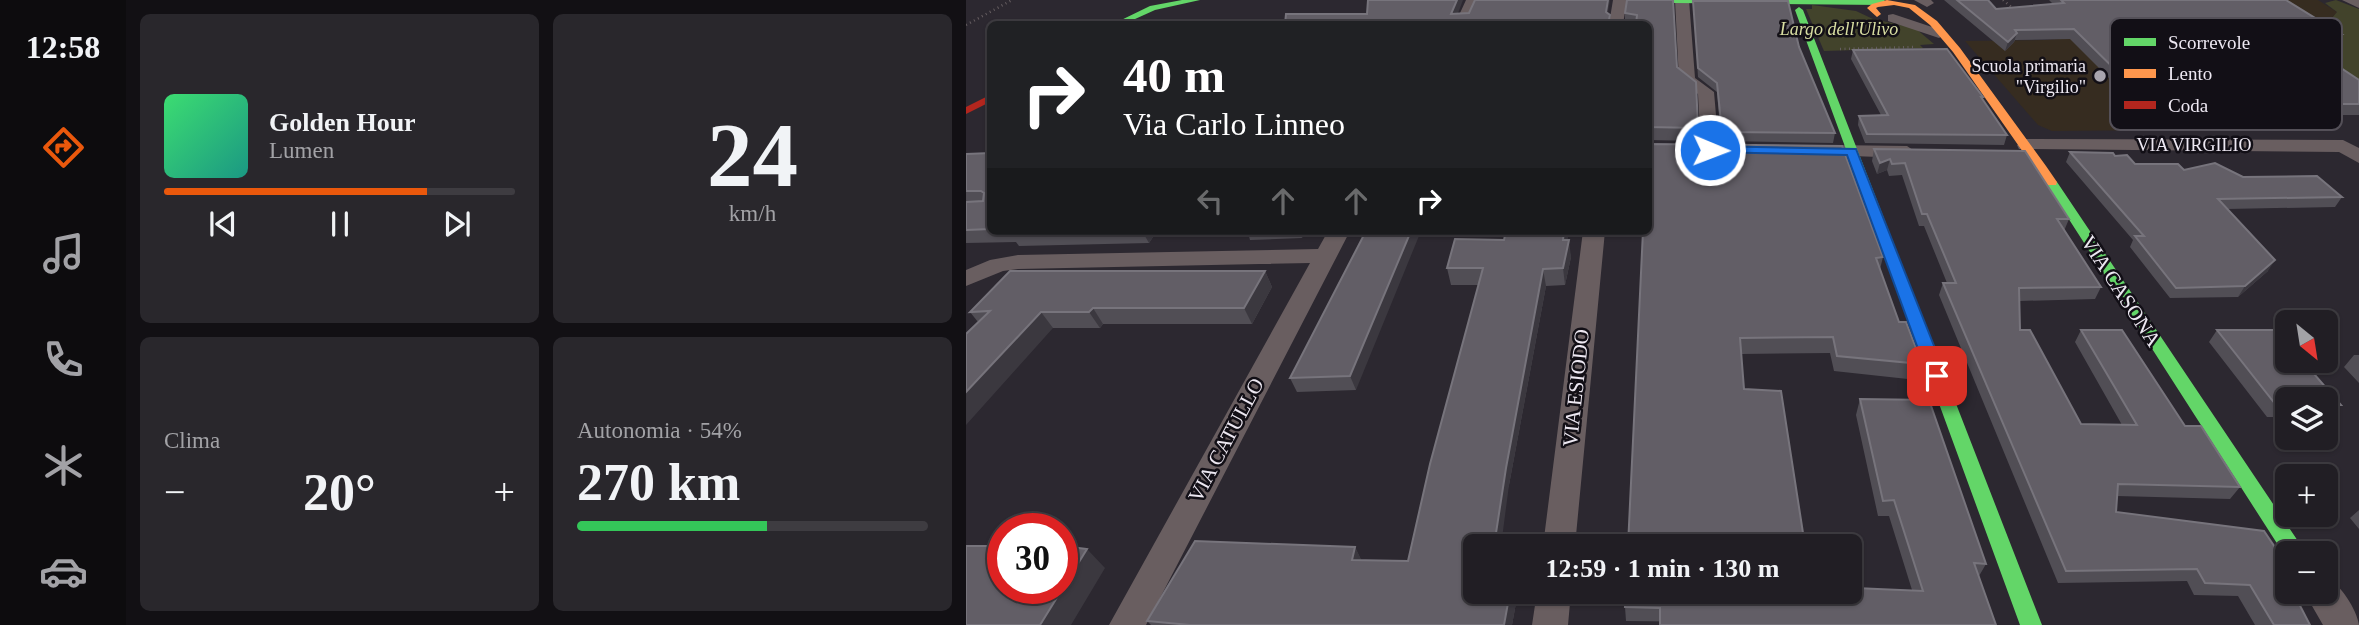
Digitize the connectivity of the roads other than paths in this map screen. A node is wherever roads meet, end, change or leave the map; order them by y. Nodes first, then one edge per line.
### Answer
1 (1196, 0) edge
2 (1473, 0) edge
3 (1620, 0) edge
4 (1674, 0) edge
5 (1682, 0) edge
6 (2349, 0) edge
7 (1814, 1) edge
8 (1921, 4) edge
9 (2359, 4) edge
10 (1885, 9) edge
11 (1799, 10) dead end
12 (1125, 21) edge
13 (1462, 21) edge
14 (1616, 21) edge
15 (1939, 34) junction
16 (987, 100) edge
17 (966, 111) edge
18 (1685, 149) edge
19 (2029, 149) junction
20 (1813, 151) edge
21 (1852, 151) junction
22 (1920, 152) edge
23 (2003, 153) edge
24 (2359, 158) edge
25 (1594, 235) edge
26 (1333, 243) edge
27 (966, 279) edge
28 (1560, 534) edge
29 (2287, 541) edge
30 (1553, 604) edge
31 (2329, 604) edge
32 (1127, 625) edge
33 (1550, 625) edge
34 (2031, 625) edge
35 (2343, 625) edge

1 - 12 street
2 - 13 street
3 - 14 street
4 - 5 street
5 - 7 street
5 - 18 street
6 - 9 street
7 - 10 street
8 - 10 street
8 - 15 street, VIA CASONA
10 - 15 street, VIA CASONA
11 - 21 street
15 - 19 street, VIA CASONA
16 - 17 street
19 - 23 street, VIA VIRGILIO
19 - 24 street, VIA VIRGILIO
19 - 29 street, VIA CASONA
20 - 21 street
21 - 22 street
21 - 34 street
25 - 28 street, VIA ESIODO
26 - 27 street, VIA CATULLO
26 - 32 street, VIA CATULLO
30 - 33 street
31 - 35 street

